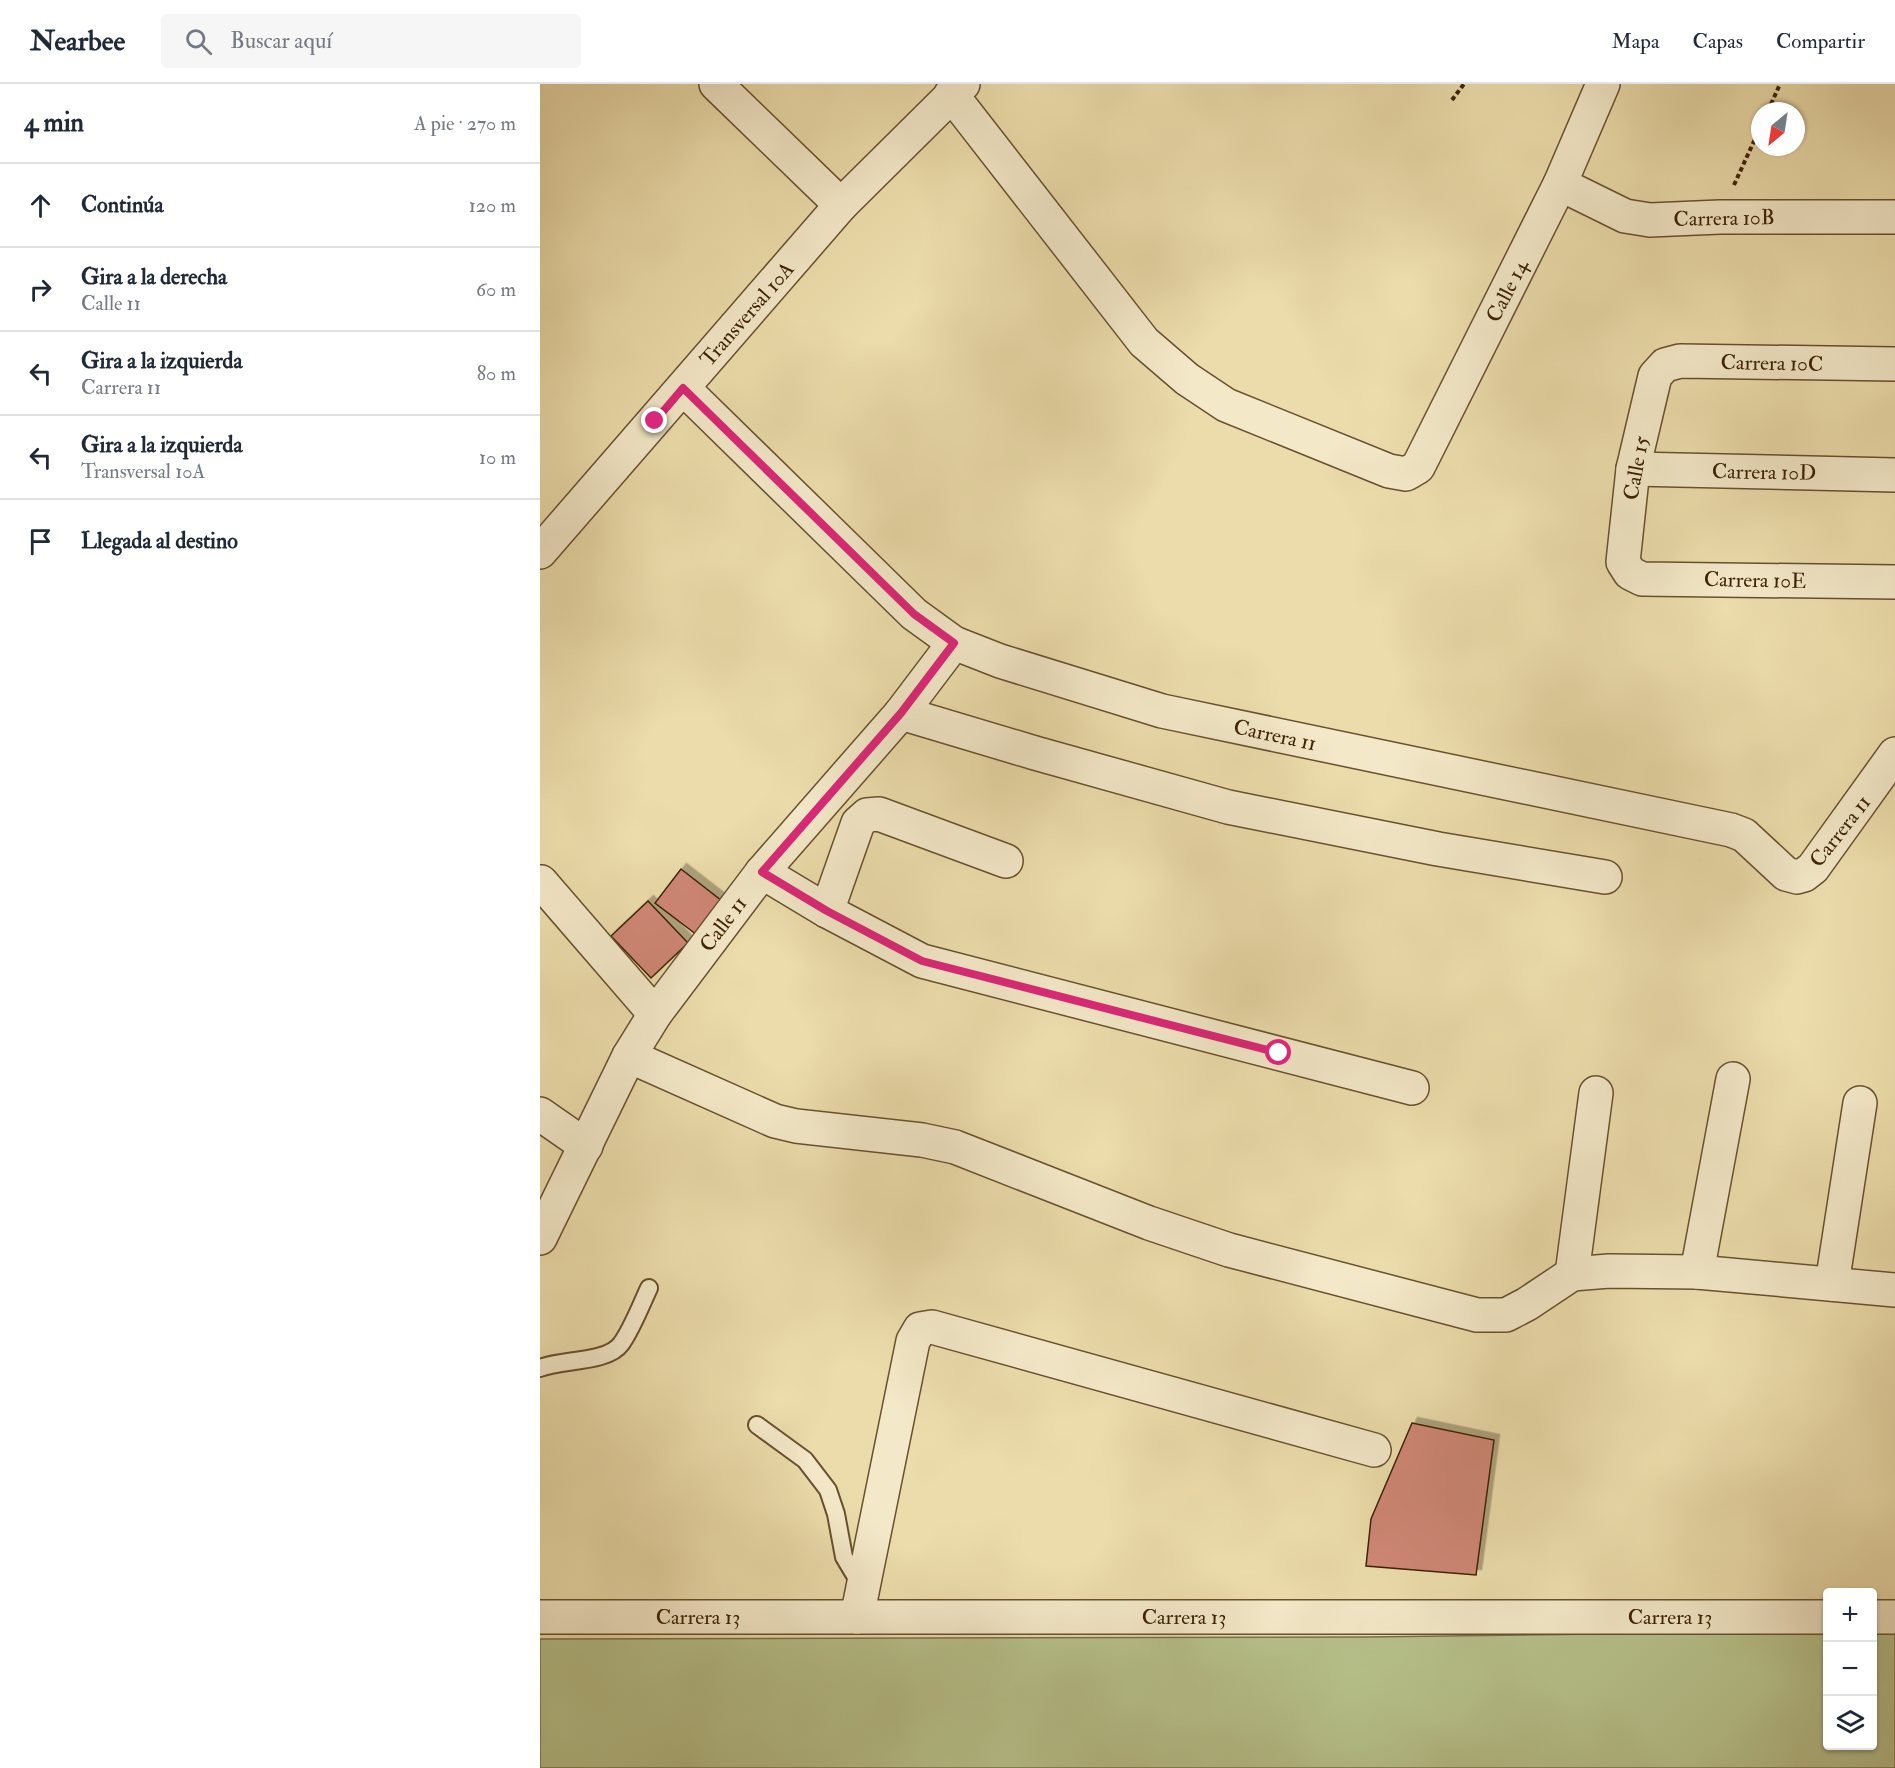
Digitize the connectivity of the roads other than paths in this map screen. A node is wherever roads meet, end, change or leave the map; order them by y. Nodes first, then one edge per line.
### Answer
1 (716, 84) edge
2 (1603, 84) edge
3 (957, 89) edge
4 (1560, 184) junction
5 (841, 205) junction
6 (1895, 217) edge
7 (1895, 364) edge
8 (1655, 376) joint
9 (683, 388) junction
10 (1633, 468) junction
11 (1895, 475) edge
12 (540, 552) edge
13 (1623, 562) joint
14 (1895, 582) edge
15 (954, 643) junction
16 (901, 713) junction
17 (1895, 754) edge
18 (1886, 787) edge
19 (1006, 861) dead end
20 (762, 872) junction
21 (1605, 877) dead end
22 (541, 882) edge
23 (827, 911) junction
24 (655, 1014) junction
25 (628, 1056) junction
26 (1733, 1079) dead end
27 (1413, 1088) dead end
28 (1596, 1093) dead end
29 (1860, 1103) dead end
30 (540, 1114) edge
31 (586, 1146) junction
32 (540, 1238) edge
33 (1697, 1272) junction
34 (1572, 1274) junction
35 (1832, 1284) junction
36 (650, 1288) dead end
37 (1895, 1290) edge
38 (540, 1368) edge
39 (758, 1425) dead end
40 (1374, 1450) dead end
41 (860, 1602) junction
42 (540, 1617) edge
43 (1823, 1617) edge
44 (1877, 1617) edge
45 (1895, 1617) edge

1 - 5 street
2 - 4 street, Calle 14
3 - 4 street, Calle 14
3 - 5 street, Transversal 10A
4 - 6 street, Carrera 10B
5 - 9 street, Transversal 10A
7 - 8 street, Carrera 10C
8 - 10 street, Calle 15
9 - 12 street, Transversal 10A
9 - 15 street, Carrera 11
10 - 11 street, Carrera 10D
10 - 13 street, Calle 15
13 - 14 street, Carrera 10E
15 - 16 street, Calle 11
15 - 18 street, Carrera 11
16 - 20 street, Calle 11
16 - 21 street
17 - 18 street, Carrera 11
19 - 23 street
20 - 23 street
20 - 24 street, Calle 11
22 - 24 street
23 - 27 street
24 - 25 street, Calle 11
25 - 31 street, Calle 11
25 - 34 street
26 - 33 street
28 - 34 street
29 - 35 street
30 - 31 street
31 - 32 street, Calle 11
33 - 34 street
33 - 35 street
35 - 37 street
36 - 38 lane
39 - 41 lane
40 - 41 street
41 - 42 street, Carrera 13
41 - 43 street, Carrera 13
44 - 45 street

